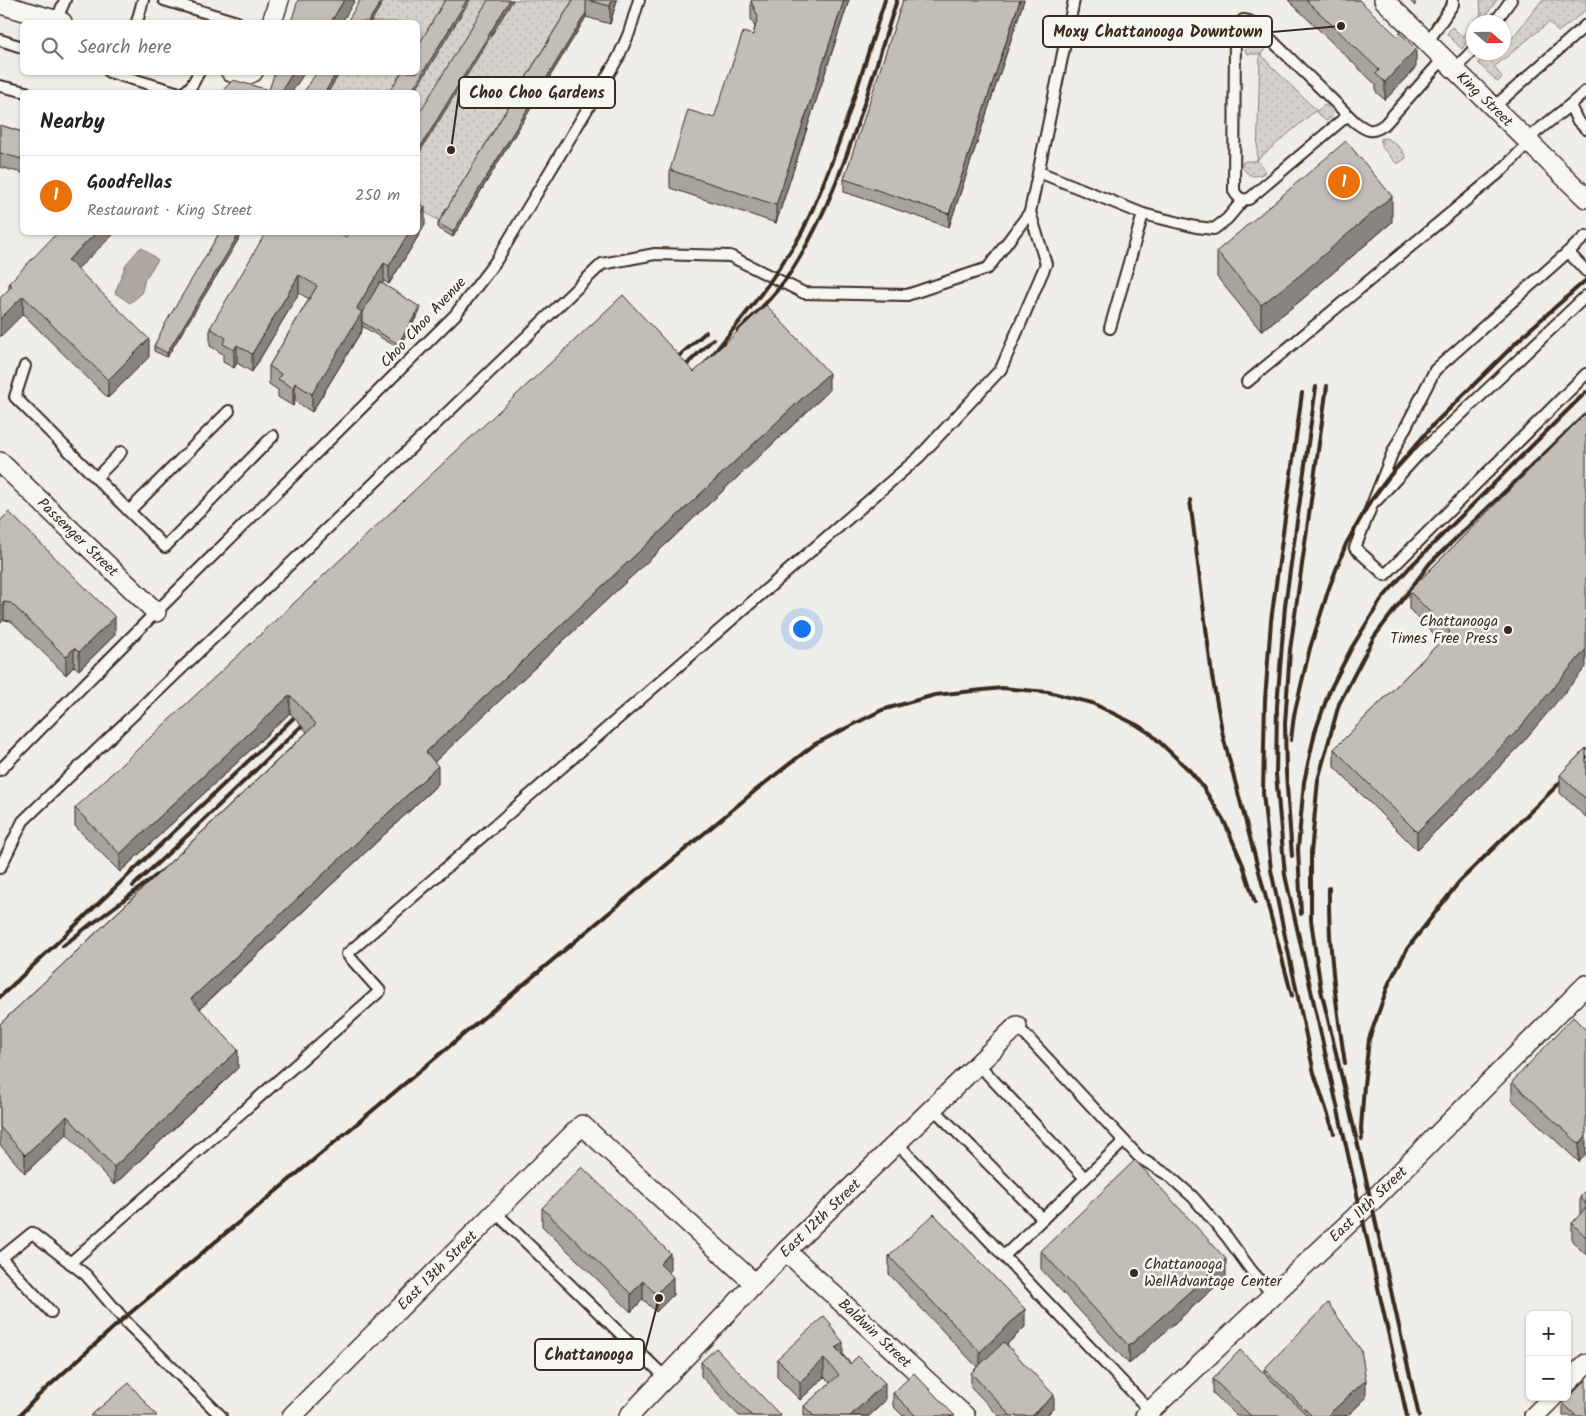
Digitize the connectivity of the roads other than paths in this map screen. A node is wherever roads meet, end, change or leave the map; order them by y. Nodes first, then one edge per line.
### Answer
1 (65, 0) edge
2 (143, 0) edge
3 (164, 0) edge
4 (279, 0) edge
5 (639, 0) edge
6 (1074, 0) edge
7 (1384, 0) edge
8 (1453, 0) edge
9 (1511, 0) edge
10 (5, 3) edge
11 (1500, 15) edge
12 (53, 20) edge
13 (60, 20) edge
14 (138, 20) edge
15 (230, 20) edge
16 (273, 20) edge
17 (1586, 25) edge
18 (0, 40) edge
19 (1427, 43) junction
20 (20, 46) edge
21 (1466, 53) edge
22 (1449, 64) junction
23 (119, 75) edge
24 (197, 75) edge
25 (0, 86) edge
26 (169, 90) edge
27 (187, 90) edge
28 (20, 91) edge
29 (1586, 91) edge
30 (1570, 105) junction
31 (1494, 107) junction
32 (1348, 115) junction
33 (1586, 129) edge
34 (1529, 143) junction
35 (1039, 172) junction
36 (1586, 198) edge
37 (1243, 200) junction
38 (1030, 212) junction
39 (1143, 214) junction
40 (1586, 236) edge
41 (1568, 252) junction
42 (1586, 271) edge
43 (1586, 296) edge
44 (1110, 328) dead end
45 (25, 366) dead end
46 (1586, 374) edge
47 (1247, 382) dead end
48 (229, 411) dead end
49 (273, 436) dead end
50 (121, 452) dead end
51 (5, 470) edge
52 (96, 478) junction
53 (1372, 505) junction
54 (129, 512) junction
55 (156, 612) junction
56 (0, 770) edge
57 (0, 868) edge
58 (1586, 985) edge
59 (1017, 1026) joint
60 (978, 1064) junction
61 (933, 1108) junction
62 (1124, 1141) junction
63 (897, 1143) junction
64 (1085, 1178) junction
65 (495, 1212) junction
66 (1043, 1219) junction
67 (786, 1251) junction
68 (1004, 1256) junction
69 (0, 1258) edge
70 (70, 1263) junction
71 (755, 1284) junction
72 (1274, 1295) junction
73 (51, 1312) dead end
74 (1586, 1364) edge
75 (666, 1378) junction
76 (1571, 1379) edge
77 (1549, 1401) edge
78 (1147, 1413) edge
79 (221, 1416) edge
80 (292, 1416) edge
81 (629, 1416) edge
82 (965, 1416) edge
83 (1534, 1416) edge

1 - 13 lane
2 - 14 lane
3 - 15 lane
4 - 16 street
5 - 55 lane, Choo Choo Avenue
6 - 35 lane
7 - 19 street, King Street
8 - 19 lane
9 - 11 lane
10 - 12 street
17 - 31 lane
18 - 20 lane
19 - 22 street, King Street
21 - 22 lane
22 - 31 street, King Street
22 - 32 lane
23 - 26 lane
24 - 27 lane
25 - 28 lane
29 - 30 lane
30 - 33 lane
30 - 34 lane
31 - 34 street, King Street
32 - 37 lane
32 - 37 lane
34 - 36 street, King Street
34 - 47 lane
35 - 38 lane
35 - 39 lane
37 - 39 lane
38 - 57 lane
38 - 70 lane
39 - 44 lane
40 - 41 lane
41 - 42 lane
41 - 53 lane
43 - 53 lane
45 - 52 lane
46 - 53 lane
48 - 54 lane
49 - 54 lane
50 - 52 lane
51 - 55 street, Passenger Street
52 - 54 lane
55 - 56 lane, Choo Choo Avenue
58 - 72 street, East 11th Street
59 - 60 street, East 12th Street
59 - 62 lane
60 - 61 street, East 12th Street
60 - 64 lane
61 - 63 street, East 12th Street
61 - 66 lane
62 - 64 lane
62 - 72 lane
63 - 67 street, East 12th Street
63 - 68 lane
64 - 66 lane
65 - 71 street, East 13th Street
65 - 75 lane
65 - 80 street, East 13th Street
66 - 68 lane
67 - 71 street, East 12th Street
67 - 82 street, Baldwin Street
68 - 78 lane
69 - 70 lane
69 - 73 lane
70 - 79 lane
71 - 75 street, East 12th Street
72 - 78 street, East 11th Street
74 - 76 street
75 - 81 street, East 12th Street
77 - 83 street

